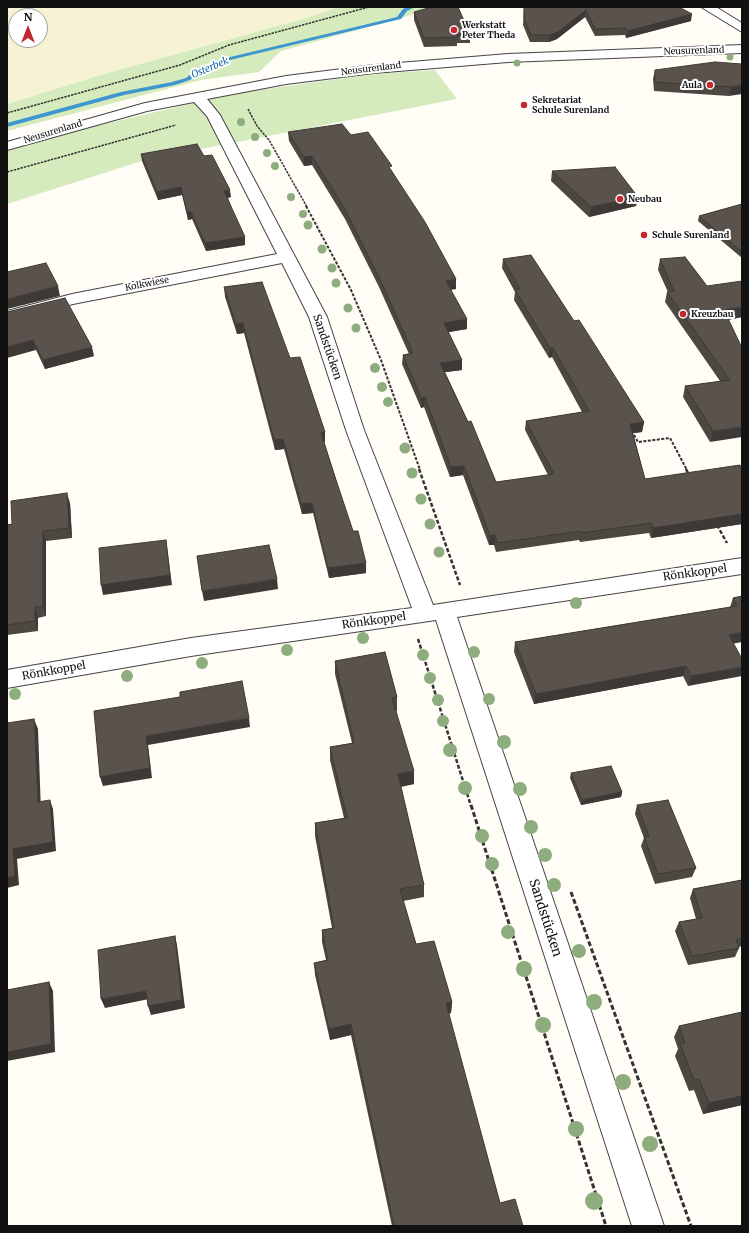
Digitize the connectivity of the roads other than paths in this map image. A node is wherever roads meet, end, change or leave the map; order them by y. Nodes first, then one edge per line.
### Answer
1 (707, 7) edge
2 (742, 28) edge
3 (742, 49) edge
4 (197, 96) junction
5 (7, 146) edge
6 (288, 256) junction
7 (7, 316) edge
8 (741, 566) edge
9 (427, 613) junction
10 (7, 679) edge
11 (648, 1226) edge

1 - 2 street
3 - 4 street, Neusurenland
4 - 5 street, Neusurenland
4 - 6 street, Sandstücken
6 - 7 street, Kolkwiese
6 - 9 street, Sandstücken
8 - 9 street, Rönkkoppel
9 - 10 street, Rönkkoppel
9 - 11 street, Sandstücken

